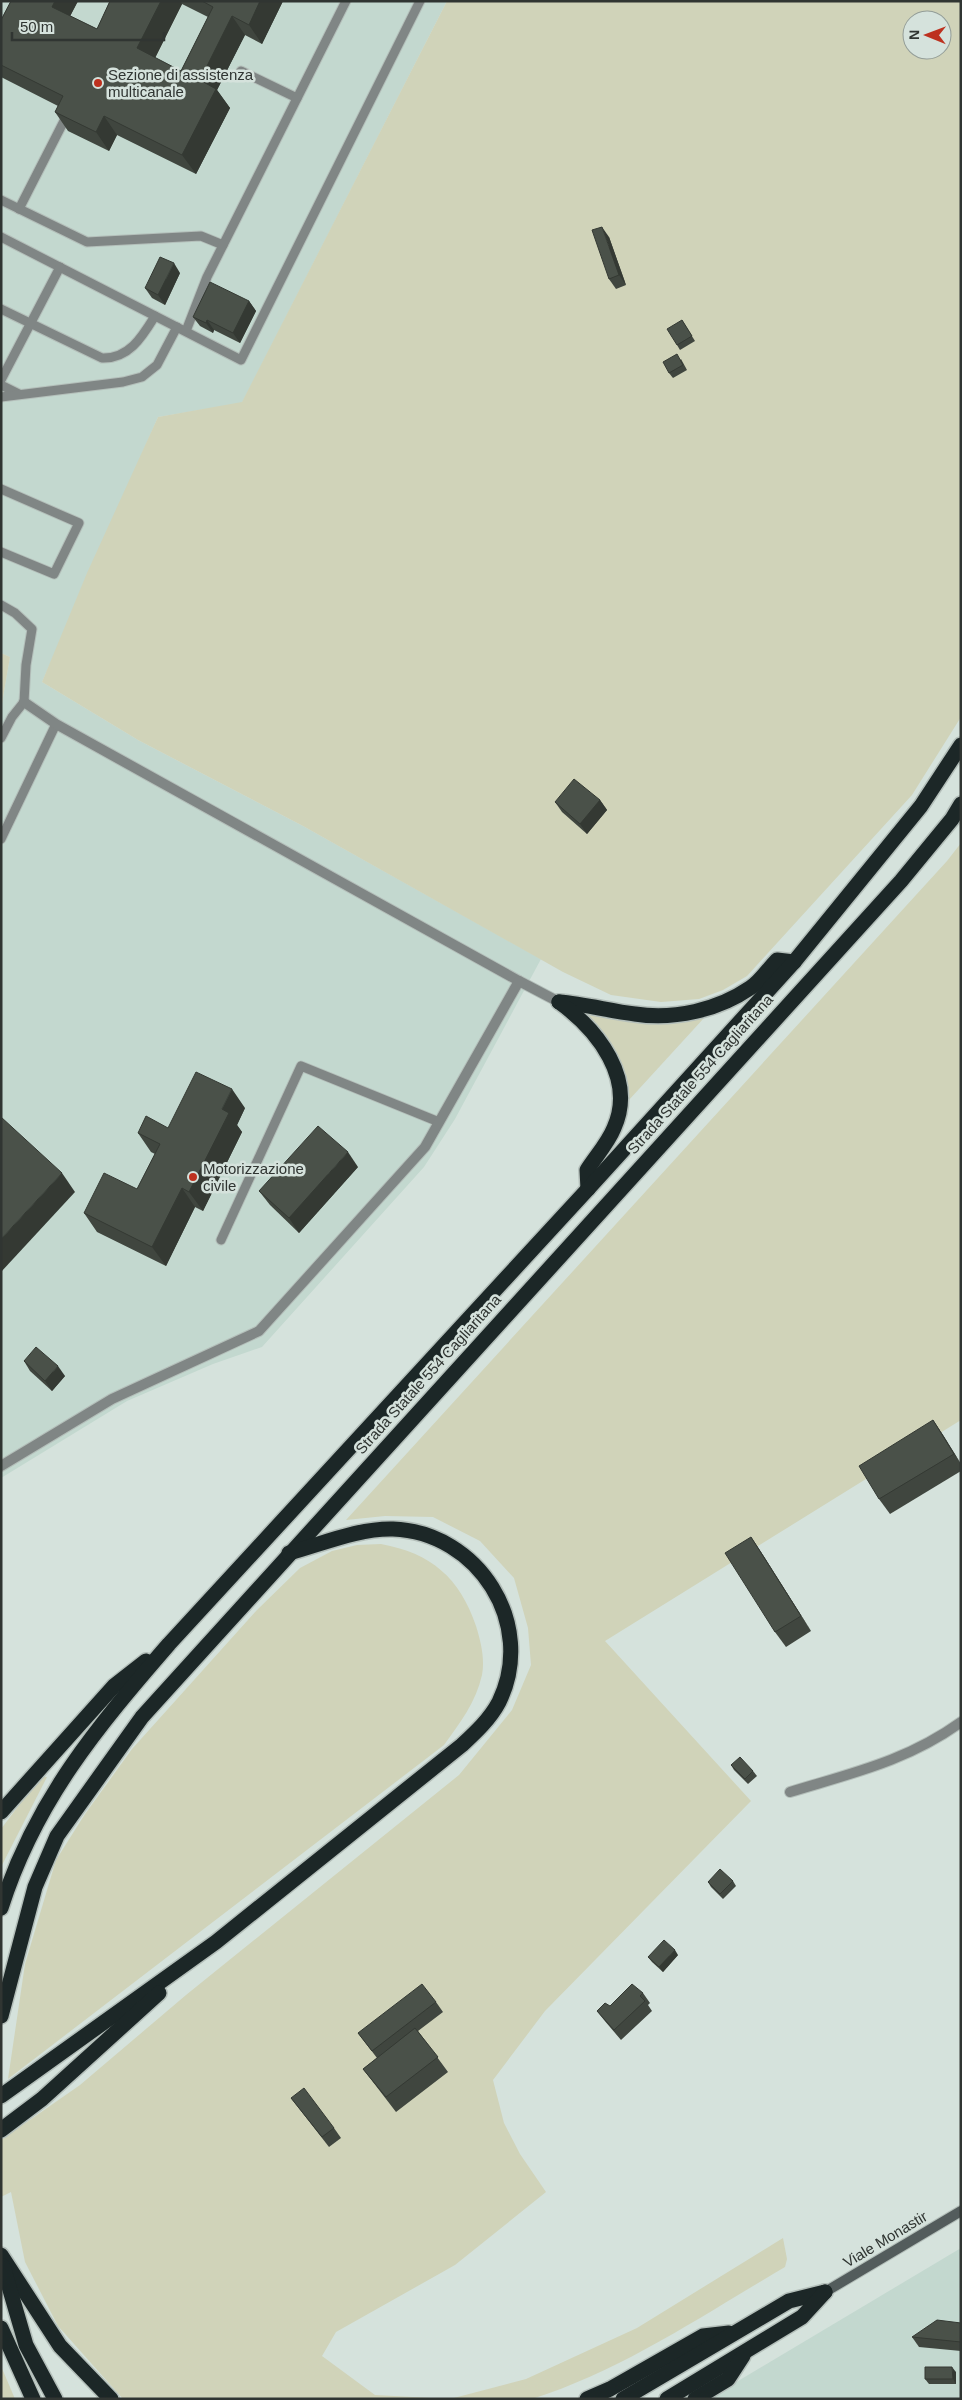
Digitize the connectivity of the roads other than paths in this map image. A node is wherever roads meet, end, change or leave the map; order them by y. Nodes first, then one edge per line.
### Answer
1 (346, 1) edge
2 (420, 1) edge
3 (241, 71) dead end
4 (297, 98) junction
5 (65, 119) edge
6 (1, 200) edge
7 (19, 209) junction
8 (1, 237) edge
9 (223, 245) junction
10 (60, 267) junction
11 (1, 309) edge
12 (155, 316) junction
13 (30, 324) junction
14 (181, 329) junction
15 (1, 380) edge
16 (1, 385) edge
17 (20, 394) junction
18 (1, 397) edge
19 (1, 489) edge
20 (1, 552) edge
21 (1, 605) edge
22 (24, 702) junction
23 (56, 724) junction
24 (1, 738) edge
25 (961, 745) edge
26 (961, 804) edge
27 (956, 815) edge
28 (1, 839) edge
29 (794, 962) junction
30 (519, 981) junction
31 (559, 1002) junction
32 (439, 1122) junction
33 (588, 1189) junction
34 (221, 1240) dead end
35 (1, 1466) edge
36 (289, 1553) junction
37 (169, 1644) junction
38 (961, 1722) edge
39 (790, 1792) dead end
40 (1, 1812) edge
41 (1, 1908) edge
42 (216, 1942) junction
43 (1, 2016) edge
44 (1, 2096) edge
45 (1, 2130) edge
46 (961, 2211) edge
47 (1, 2255) edge
48 (1, 2259) edge
49 (825, 2292) junction
50 (1, 2328) edge
51 (736, 2333) junction
52 (744, 2353) junction
53 (33, 2399) edge
54 (55, 2399) edge
55 (111, 2399) edge
56 (587, 2399) edge
57 (623, 2399) edge
58 (667, 2399) edge
59 (694, 2399) edge

1 - 4 lane
2 - 14 lane
3 - 4 lane
4 - 9 lane
5 - 7 lane
6 - 7 lane
7 - 9 lane
8 - 10 lane
9 - 14 lane
10 - 12 lane
10 - 13 lane
11 - 13 lane
12 - 13 lane
12 - 14 lane
13 - 15 lane
14 - 17 lane
16 - 17 lane
17 - 18 lane
19 - 20 lane
21 - 22 lane
22 - 23 street
22 - 24 lane
23 - 28 lane
23 - 30 street
25 - 29 highway, Strada Statale 554 Cagliaritana
26 - 27 highway, Strada Statale 554 Cagliaritana
27 - 36 highway, Strada Statale 554 Cagliaritana
29 - 31 highway
29 - 33 highway, Strada Statale 554 Cagliaritana
30 - 31 street
30 - 32 street
31 - 33 highway
32 - 34 lane
32 - 35 street
33 - 37 highway, Strada Statale 554 Cagliaritana
36 - 42 highway
36 - 43 highway, Strada Statale 554 Cagliaritana
37 - 40 highway
37 - 41 highway, Strada Statale 554 Cagliaritana
38 - 39 street
42 - 44 highway
42 - 45 highway
46 - 49 main road, Viale Monastir
47 - 55 highway
48 - 54 highway
49 - 51 highway
49 - 52 highway
50 - 53 highway
51 - 56 highway
51 - 57 highway
52 - 58 highway
52 - 59 highway

